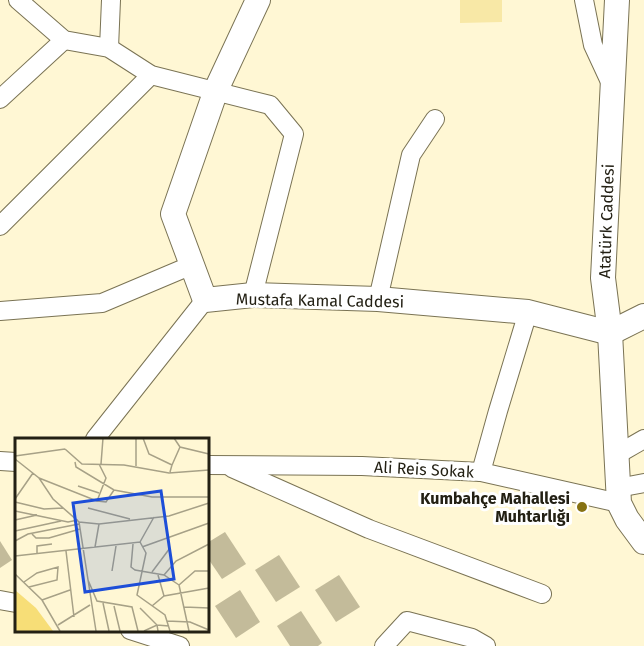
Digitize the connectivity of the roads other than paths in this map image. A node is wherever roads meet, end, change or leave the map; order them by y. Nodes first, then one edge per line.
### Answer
1 (18, 0) edge
2 (111, 0) edge
3 (258, 0) edge
4 (584, 0) edge
5 (617, 0) edge
6 (64, 40) junction
7 (109, 48) junction
8 (151, 75) junction
9 (612, 87) junction
10 (216, 90) junction
11 (0, 99) edge
12 (435, 119) dead end
13 (0, 226) edge
14 (192, 265) junction
15 (254, 295) junction
16 (378, 299) junction
17 (204, 300) junction
18 (0, 311) edge
19 (528, 312) junction
20 (644, 316) edge
21 (610, 333) junction
22 (97, 438) edge
23 (644, 439) edge
24 (618, 454) junction
25 (0, 461) edge
26 (15, 462) edge
27 (216, 465) edge
28 (481, 472) junction
29 (644, 483) edge
30 (627, 507) edge
31 (644, 542) edge
32 (542, 594) dead end
33 (0, 600) edge
34 (15, 603) edge
35 (133, 631) edge
36 (476, 643) edge
37 (180, 646) edge
38 (384, 646) edge

1 - 6 street
2 - 7 street
3 - 10 street
4 - 9 street
5 - 9 street, Atatürk Caddesi
6 - 7 street
6 - 11 street
7 - 8 street
8 - 10 street
8 - 13 street
9 - 21 street, Atatürk Caddesi
10 - 14 street
10 - 15 street
12 - 16 street
14 - 17 street
14 - 18 street
15 - 16 street, Mustafa Kamal Caddesi
15 - 17 street, Mustafa Kamal Caddesi
16 - 19 street, Mustafa Kamal Caddesi
17 - 22 street
19 - 21 street, Mustafa Kamal Caddesi
19 - 28 street
20 - 21 street
21 - 24 street, Atatürk Caddesi
23 - 24 street
24 - 30 street, Atatürk Caddesi
25 - 26 street
27 - 28 street, Ali Reis Sokak
27 - 32 street, Ali Reis Sokak
28 - 30 street, Ali Reis Sokak
29 - 30 street
30 - 31 street
33 - 34 street
35 - 37 street
36 - 38 street

